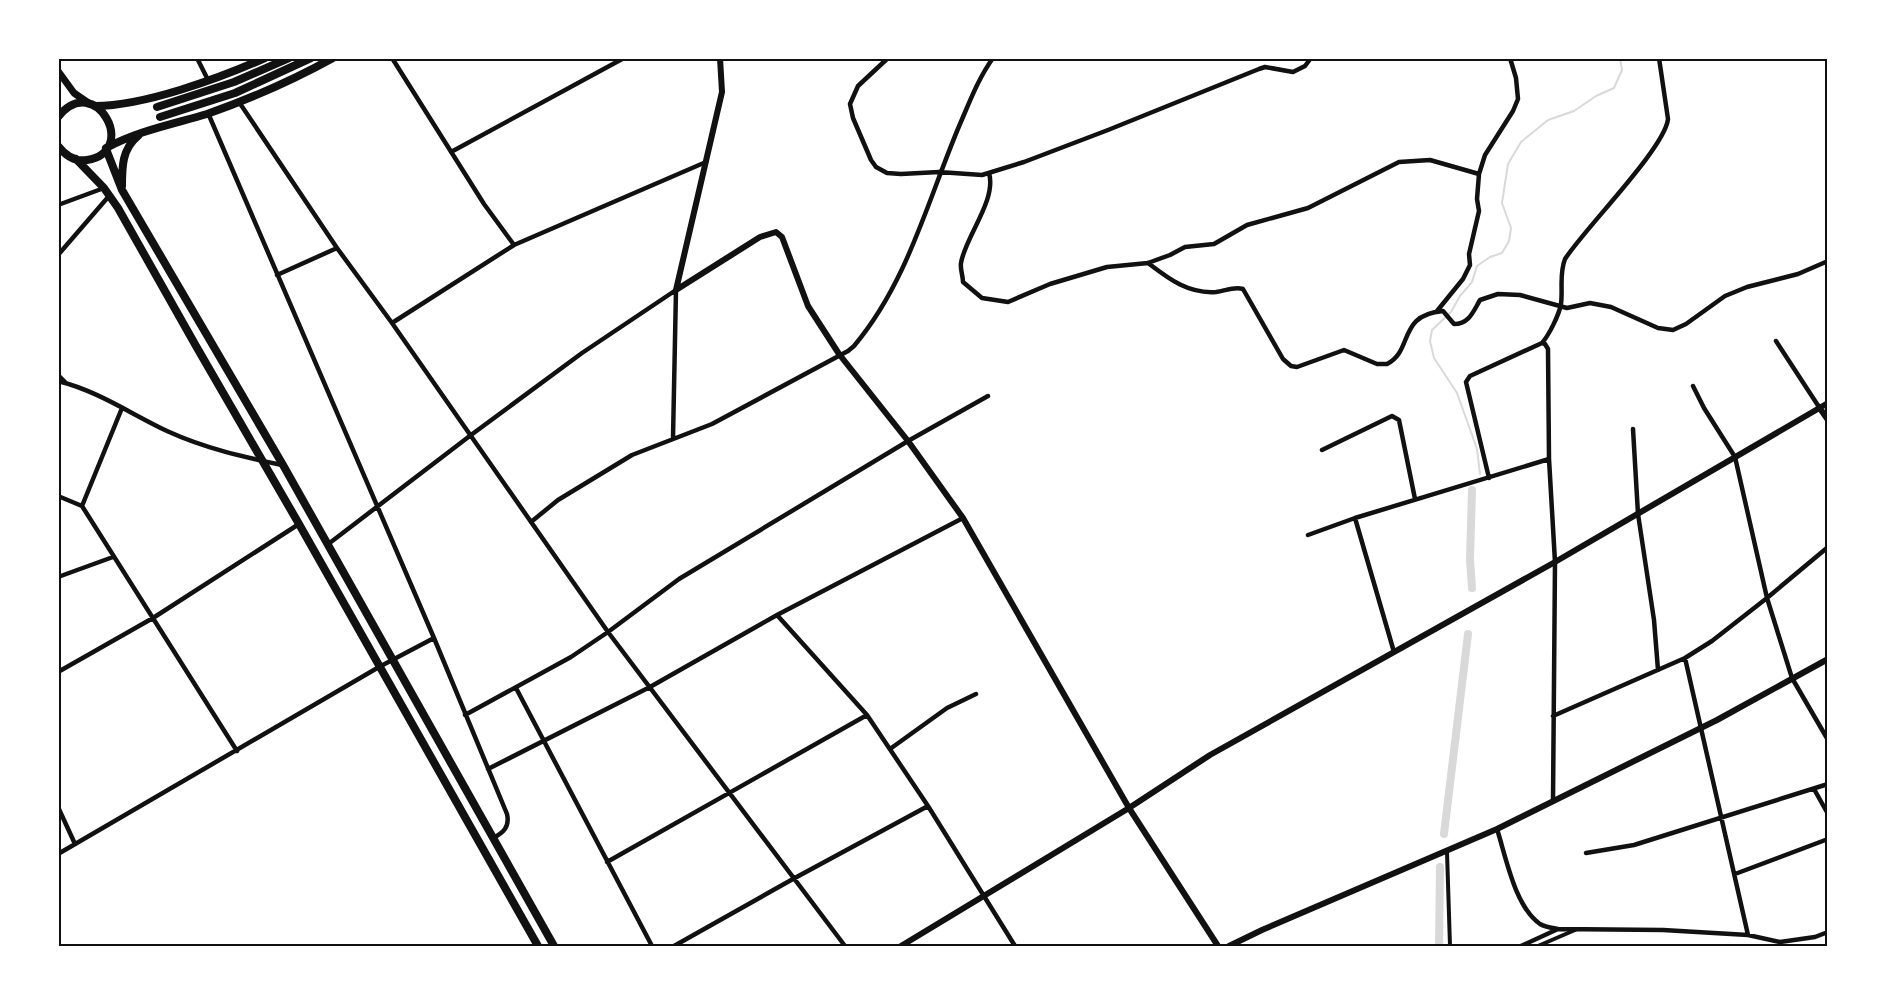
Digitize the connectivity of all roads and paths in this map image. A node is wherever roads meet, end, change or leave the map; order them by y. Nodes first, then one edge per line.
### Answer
1 (197, 58) edge
2 (265, 58) edge
3 (289, 58) edge
4 (311, 58) edge
5 (333, 58) edge
6 (392, 58) edge
7 (624, 58) edge
8 (720, 58) edge
9 (888, 58) edge
10 (993, 58) edge
11 (1311, 58) edge
12 (1510, 58) edge
13 (1659, 58) edge
14 (58, 71) edge
15 (208, 80) junction
16 (239, 102) junction
17 (93, 105) junction
18 (157, 107) dead end
19 (207, 113) junction
20 (58, 117) edge
21 (160, 117) dead end
22 (142, 133) junction
23 (58, 146) edge
24 (106, 149) junction
25 (451, 152) junction
26 (58, 158) edge
27 (73, 158) junction
28 (707, 162) junction
29 (939, 172) junction
30 (989, 173) junction
31 (1479, 174) junction
32 (104, 188) junction
33 (122, 190) junction
34 (109, 196) junction
35 (58, 205) edge
36 (514, 245) junction
37 (337, 248) junction
38 (58, 255) edge
39 (1827, 261) edge
40 (1148, 263) junction
41 (277, 275) junction
42 (676, 291) junction
43 (1561, 307) junction
44 (1437, 311) junction
45 (392, 323) junction
46 (1776, 341) dead end
47 (1542, 343) junction
48 (839, 354) junction
49 (58, 375) edge
50 (58, 381) edge
51 (66, 383) junction
52 (1694, 386) dead end
53 (988, 396) dead end
54 (1827, 403) edge
55 (1819, 407) junction
56 (122, 408) junction
57 (1827, 420) edge
58 (1633, 429) dead end
59 (471, 435) junction
60 (673, 438) junction
61 (908, 441) junction
62 (1322, 450) dead end
63 (1735, 457) junction
64 (1549, 459) junction
65 (262, 461) junction
66 (283, 465) junction
67 (1489, 478) junction
68 (58, 496) edge
69 (1415, 499) junction
70 (82, 506) junction
71 (378, 507) junction
72 (1638, 514) junction
73 (963, 518) junction
74 (1355, 518) junction
75 (531, 522) junction
76 (299, 524) junction
77 (1308, 535) dead end
78 (327, 545) junction
79 (1827, 547) edge
80 (113, 557) junction
81 (1555, 562) junction
82 (58, 577) edge
83 (1767, 598) junction
84 (777, 615) junction
85 (153, 618) junction
86 (609, 632) junction
87 (435, 638) junction
88 (1394, 652) junction
89 (1685, 658) junction
90 (1827, 659) edge
91 (392, 661) junction
92 (380, 667) junction
93 (1658, 670) junction
94 (58, 672) edge
95 (1792, 678) junction
96 (650, 687) junction
97 (516, 688) junction
98 (976, 694) dead end
99 (465, 715) junction
100 (867, 715) junction
101 (1553, 716) junction
102 (1701, 728) junction
103 (1827, 740) edge
104 (544, 741) junction
105 (890, 749) junction
106 (237, 751) junction
107 (488, 769) junction
108 (1827, 784) edge
109 (1814, 789) junction
110 (730, 792) junction
111 (1553, 801) junction
112 (928, 806) junction
113 (58, 807) edge
114 (1129, 808) junction
115 (1827, 814) edge
116 (1721, 816) junction
117 (1497, 829) junction
118 (493, 838) junction
119 (1827, 839) edge
120 (75, 844) junction
121 (1447, 851) junction
122 (1586, 853) dead end
123 (58, 854) edge
124 (607, 862) junction
125 (1735, 874) junction
126 (793, 879) junction
127 (984, 897) junction
128 (1558, 930) junction
129 (1576, 930) junction
130 (1827, 932) edge
131 (1748, 936) junction
132 (1780, 945) edge
133 (538, 946) edge
134 (554, 946) edge
135 (652, 946) edge
136 (674, 946) edge
137 (845, 946) edge
138 (901, 946) edge
139 (1015, 946) edge
140 (1218, 946) edge
141 (1229, 946) edge
142 (1450, 946) edge
143 (1521, 946) edge
144 (1538, 946) edge

1 - 15 street
2 - 15 main road
3 - 18 main road
4 - 21 main road
5 - 16 main road
6 - 25 street
7 - 25 street
8 - 28 street
9 - 29 street
10 - 29 street
11 - 30 street
12 - 31 street
13 - 43 street
14 - 17 main road
15 - 17 main road
16 - 19 main road
16 - 37 street
17 - 20 main road
17 - 24 main road
19 - 22 main road
19 - 41 street
22 - 24 main road
22 - 33 main road
23 - 27 main road
24 - 27 main road
24 - 33 main road
25 - 36 street
26 - 27 main road
27 - 32 main road
28 - 36 street
28 - 42 street
29 - 30 street
29 - 48 street
30 - 40 street
31 - 40 street
31 - 44 street
32 - 34 main road
32 - 35 street
33 - 66 main road
34 - 38 street
34 - 65 main road
36 - 45 street
37 - 41 street
37 - 45 street
39 - 43 street
40 - 44 street
41 - 71 street
42 - 48 street
42 - 59 street
42 - 60 street
43 - 44 street
43 - 47 street
45 - 59 street
46 - 55 street
47 - 64 street
47 - 67 street
48 - 60 street
48 - 61 street
49 - 51 street
50 - 51 street
51 - 56 street
52 - 63 street
53 - 61 street
54 - 55 street
55 - 57 street
55 - 63 street
56 - 65 street
56 - 70 street
58 - 72 street
59 - 71 street
59 - 75 street
60 - 75 street
61 - 73 street
61 - 86 street
62 - 69 street
63 - 72 street
63 - 83 street
64 - 67 street
64 - 81 street
65 - 66 street
65 - 76 main road
66 - 78 main road
67 - 69 street
68 - 70 street
69 - 74 street
70 - 80 street
71 - 78 street
71 - 87 street
72 - 81 street
72 - 93 street
73 - 84 street
73 - 114 street
74 - 77 street
74 - 88 street
75 - 86 street
76 - 85 street
76 - 92 main road
78 - 91 main road
79 - 83 street
80 - 82 street
80 - 85 street
81 - 88 street
81 - 101 street
83 - 89 street
83 - 95 street
84 - 96 street
84 - 100 street
85 - 94 street
85 - 106 street
86 - 96 street
86 - 97 street
87 - 91 street
87 - 99 street
88 - 114 street
89 - 93 street
89 - 102 street
90 - 95 street
91 - 92 street
91 - 118 main road
92 - 106 street
92 - 133 main road
93 - 101 street
95 - 102 street
95 - 103 street
96 - 104 street
96 - 110 street
97 - 99 street
97 - 104 street
98 - 105 street
99 - 107 street
100 - 105 street
100 - 110 street
101 - 111 street
102 - 111 street
102 - 116 street
104 - 107 street
104 - 124 street
105 - 112 street
106 - 120 street
107 - 118 street
108 - 109 street
109 - 115 street
109 - 116 street
110 - 124 street
110 - 126 street
111 - 117 street
112 - 126 street
112 - 127 street
113 - 120 street
114 - 127 street
114 - 140 street
116 - 122 street
116 - 125 street
117 - 121 street
117 - 128 street
118 - 134 main road
119 - 125 street
120 - 123 street
121 - 141 street
121 - 142 street
124 - 135 street
125 - 131 street
126 - 136 street
126 - 137 street
127 - 138 street
127 - 139 street
128 - 129 street
128 - 143 street
129 - 131 street
129 - 144 street
130 - 132 street
131 - 132 street

